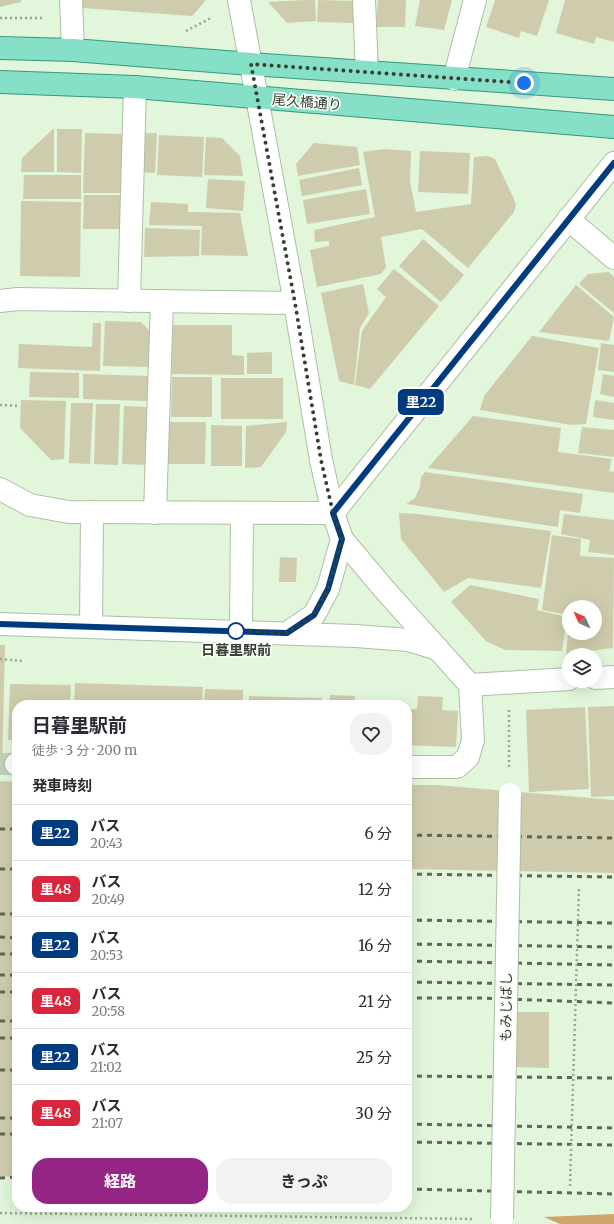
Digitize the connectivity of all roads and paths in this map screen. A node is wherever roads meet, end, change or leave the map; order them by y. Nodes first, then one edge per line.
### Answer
1 (71, 0) edge
2 (239, 0) edge
3 (364, 0) edge
4 (475, 0) edge
5 (0, 18) edge
6 (47, 18) dead end
7 (0, 48) edge
8 (73, 50) junction
9 (251, 64) junction
10 (367, 72) junction
11 (454, 78) junction
12 (0, 82) edge
13 (135, 88) junction
14 (614, 89) edge
15 (258, 98) junction
16 (614, 127) edge
17 (614, 163) edge
18 (568, 219) junction
19 (614, 258) edge
20 (0, 301) edge
21 (129, 301) junction
22 (162, 301) junction
23 (295, 303) junction
24 (0, 405) edge
25 (20, 406) dead end
26 (0, 489) edge
27 (92, 512) junction
28 (155, 512) junction
29 (242, 513) junction
30 (333, 513) junction
31 (342, 539) junction
32 (0, 624) edge
33 (91, 626) junction
34 (241, 631) junction
35 (287, 633) junction
36 (438, 649) junction
37 (0, 659) edge
38 (22, 661) dead end
39 (614, 677) edge
40 (602, 678) edge
41 (562, 680) edge
42 (470, 685) junction
43 (509, 724) dead end
44 (412, 767) edge
45 (510, 794) joint
46 (578, 887) dead end
47 (570, 1186) dead end
48 (0, 1213) edge
49 (502, 1220) joint

1 - 8 street
2 - 9 street
3 - 10 street
4 - 11 street
5 - 6 path
7 - 8 main road
8 - 9 main road
9 - 10 main road
9 - 15 street
10 - 11 main road
11 - 14 main road
12 - 13 main road, 尾久橋通り
13 - 15 main road, 尾久橋通り
13 - 21 street
15 - 16 main road, 尾久橋通り
15 - 23 street
17 - 18 street
18 - 19 street
18 - 30 street
20 - 21 street
21 - 22 street
22 - 23 street
22 - 28 street
23 - 30 street
24 - 25 path
26 - 27 street
27 - 28 street
27 - 33 street
28 - 29 street
29 - 30 street
29 - 34 street
30 - 31 street
31 - 35 street
31 - 36 street
32 - 33 street
33 - 34 street
34 - 35 street
35 - 36 street
36 - 42 street
37 - 38 path
39 - 40 street
41 - 42 street
42 - 44 street
43 - 45 path
45 - 49 street, もみじばし, bridge
46 - 47 path, bridge
48 - 49 path

